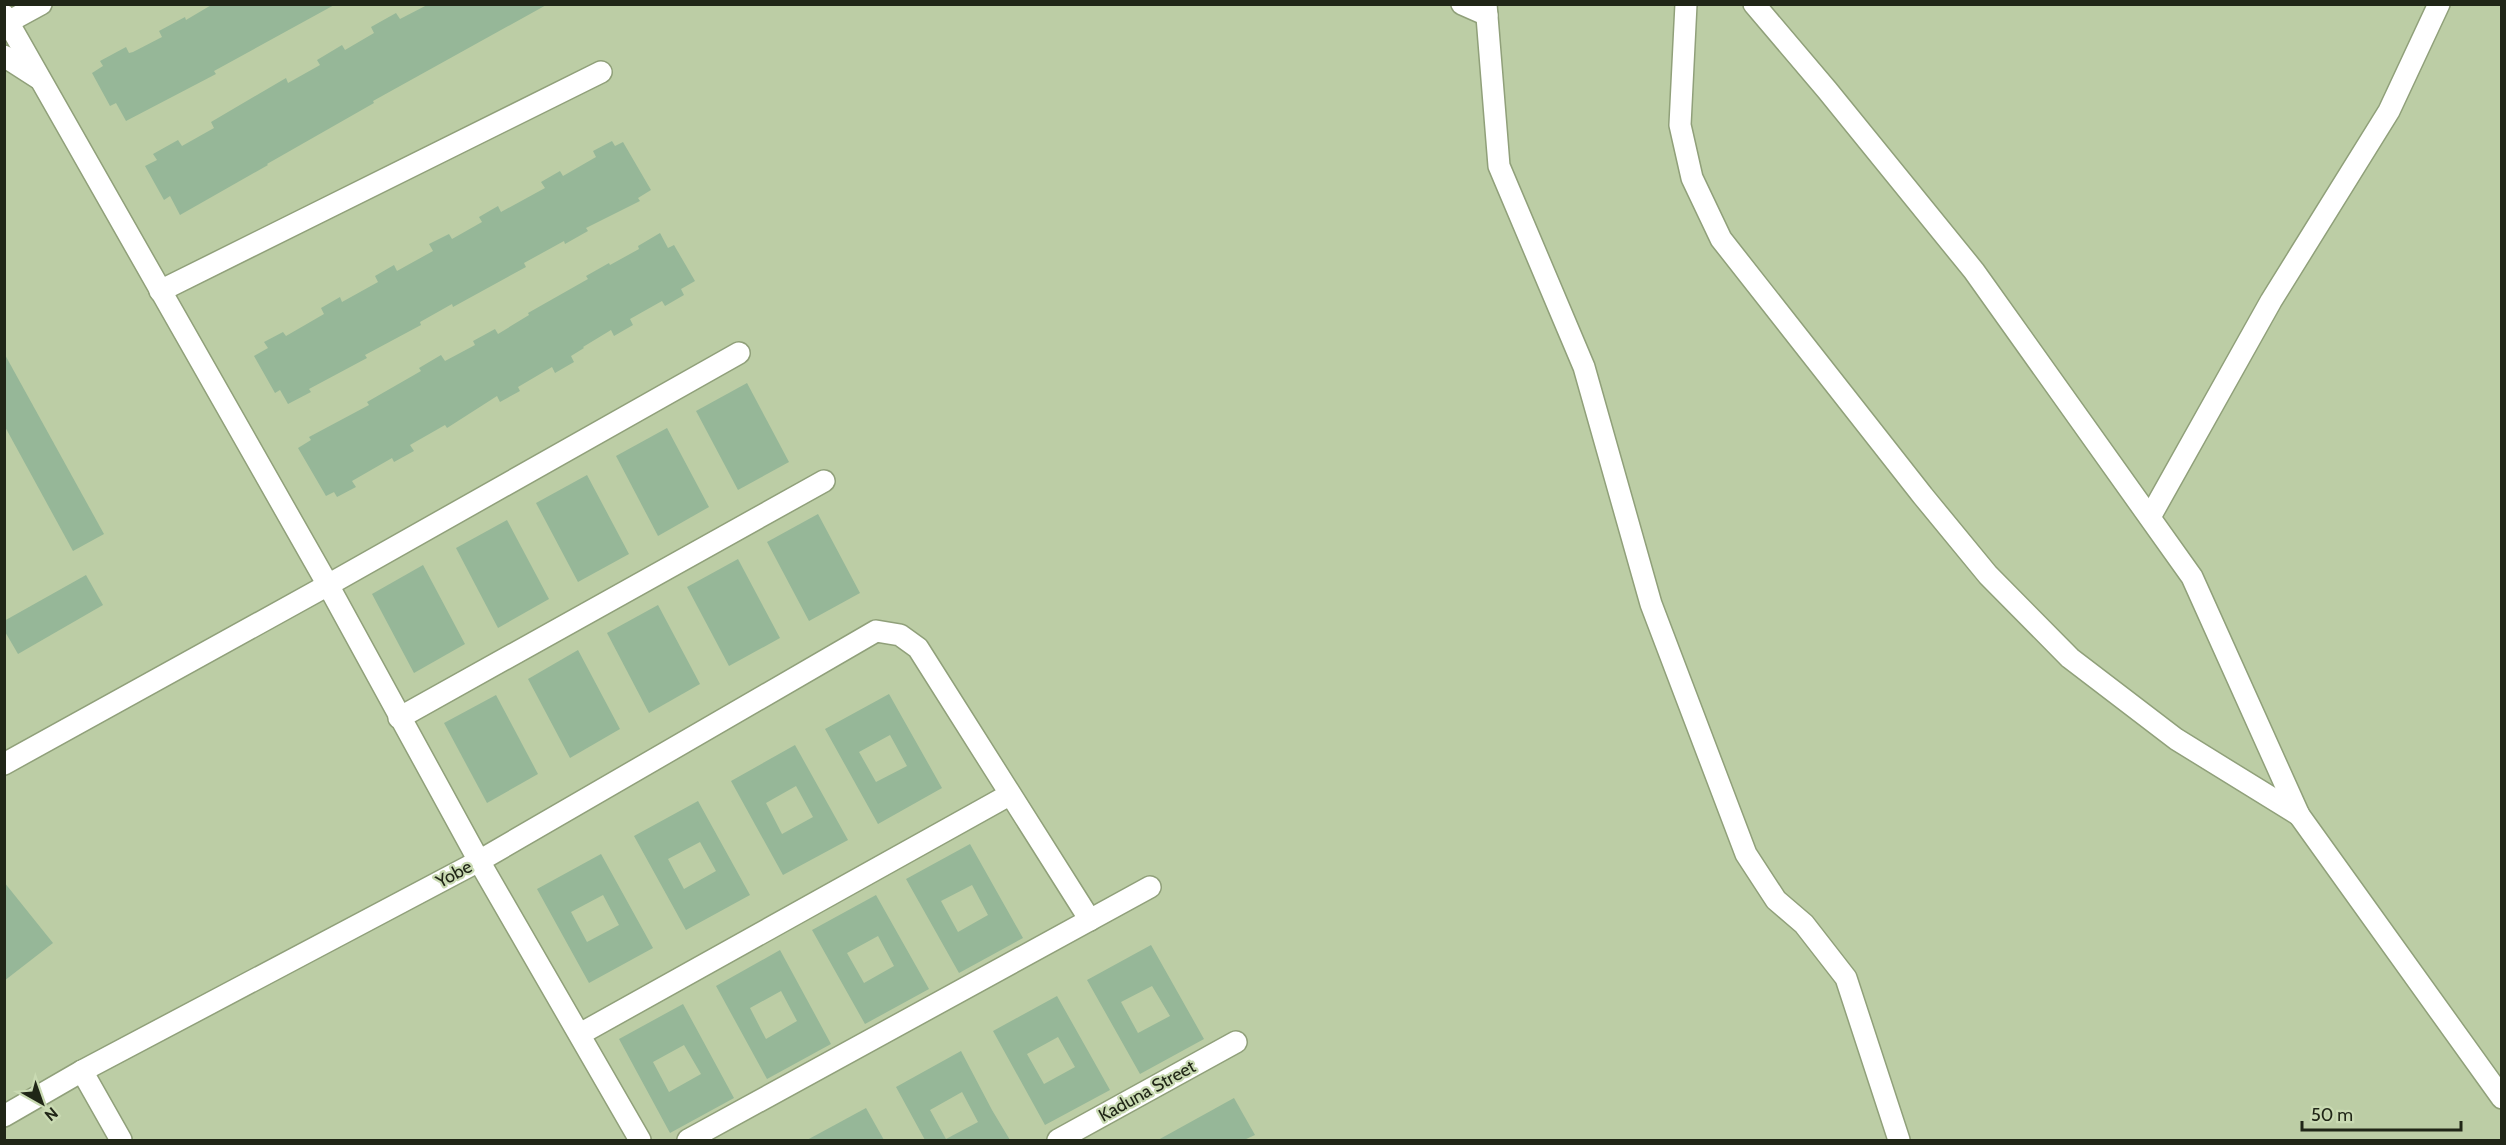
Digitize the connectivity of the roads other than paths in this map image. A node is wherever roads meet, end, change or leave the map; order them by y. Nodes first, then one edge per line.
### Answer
1 (41, 4) edge
2 (1462, 4) edge
3 (1686, 4) edge
4 (1754, 4) edge
5 (2439, 4) edge
6 (1487, 10) edge
7 (6, 18) edge
8 (4, 56) edge
9 (601, 72) dead end
10 (41, 80) junction
11 (160, 291) junction
12 (739, 353) dead end
13 (825, 481) dead end
14 (2150, 517) junction
15 (328, 585) junction
16 (399, 718) junction
17 (4, 764) edge
18 (1008, 795) junction
19 (2299, 815) junction
20 (479, 861) junction
21 (1150, 887) dead end
22 (1090, 920) junction
23 (580, 1034) junction
24 (1236, 1042) dead end
25 (82, 1071) junction
26 (2502, 1098) edge
27 (4, 1116) edge
28 (121, 1140) edge
29 (640, 1140) edge
30 (688, 1140) edge
31 (1058, 1140) edge
32 (1899, 1140) edge

1 - 7 street
2 - 6 street
3 - 19 street
4 - 14 street
5 - 14 street
6 - 32 street
7 - 10 street
8 - 10 street
9 - 11 street
10 - 11 street
11 - 15 street
12 - 15 street
13 - 16 street
14 - 19 street
15 - 16 street
15 - 17 street
16 - 20 street
18 - 20 street, Yobe
18 - 22 street
18 - 23 street
19 - 26 street
20 - 23 street
20 - 25 street, Yobe
21 - 22 street
22 - 30 street
23 - 29 street
24 - 31 street, Kaduna Street
25 - 27 street, Yobe
25 - 28 street

